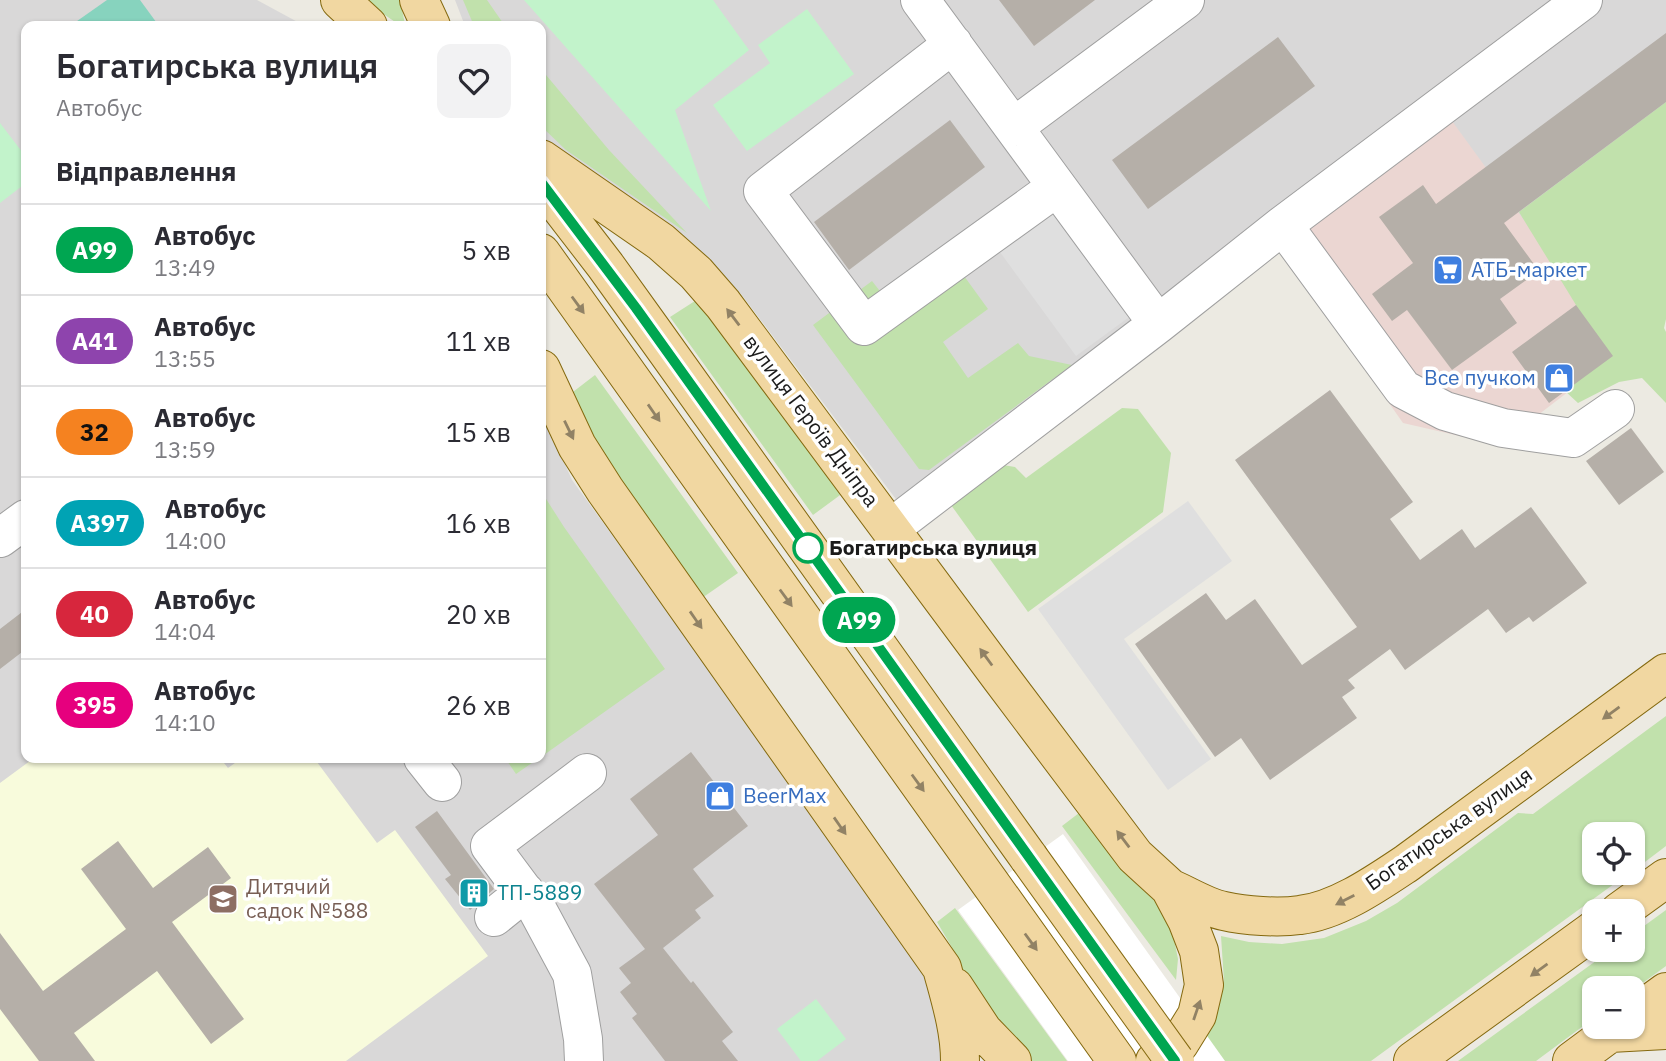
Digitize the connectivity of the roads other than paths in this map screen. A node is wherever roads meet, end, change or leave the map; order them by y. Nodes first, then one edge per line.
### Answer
1 (340, 0) edge
2 (419, 0) edge
3 (920, 0) edge
4 (1185, 0) edge
5 (1583, 0) edge
6 (1538, 13) edge
7 (363, 21) edge
8 (428, 21) edge
9 (953, 44) junction
10 (1014, 127) junction
11 (546, 162) edge
12 (1058, 187) junction
13 (546, 189) edge
14 (1283, 225) junction
15 (546, 261) edge
16 (1158, 324) junction
17 (546, 380) edge
18 (1615, 409) dead end
19 (891, 528) junction
20 (1666, 673) edge
21 (587, 773) dead end
22 (1666, 878) edge
23 (1170, 888) junction
24 (524, 892) junction
25 (1637, 899) edge
26 (494, 917) dead end
27 (1582, 939) edge
28 (942, 968) junction
29 (1666, 992) edge
30 (1645, 1008) edge
31 (1645, 1028) edge
32 (1666, 1030) edge
33 (1602, 1039) edge
34 (583, 1061) edge
35 (960, 1061) edge
36 (1012, 1061) edge
37 (1117, 1061) edge
38 (1155, 1061) edge
39 (1175, 1061) edge
40 (1413, 1061) edge
41 (1572, 1061) edge

1 - 7 main road
2 - 8 main road
3 - 9 lane
4 - 10 lane
5 - 6 lane
6 - 14 lane
9 - 10 lane
9 - 12 lane
10 - 12 lane
19 -> 11 main road, вулиця Героїв Дніпра
12 - 16 lane
13 - 39 main road, bridge
14 - 16 lane
14 - 18 lane
15 -> 37 main road
16 - 19 lane
17 -> 28 main road
23 -> 19 main road, вулиця Героїв Дніпра
20 -> 23 main road, Богатирська вулиця
21 - 24 lane
22 - 25 main road
38 -> 23 main road
24 - 26 lane
24 - 34 lane
27 -> 40 main road
28 - 35 main road
28 - 36 main road
29 - 30 main road
31 - 32 main road
33 - 41 main road

